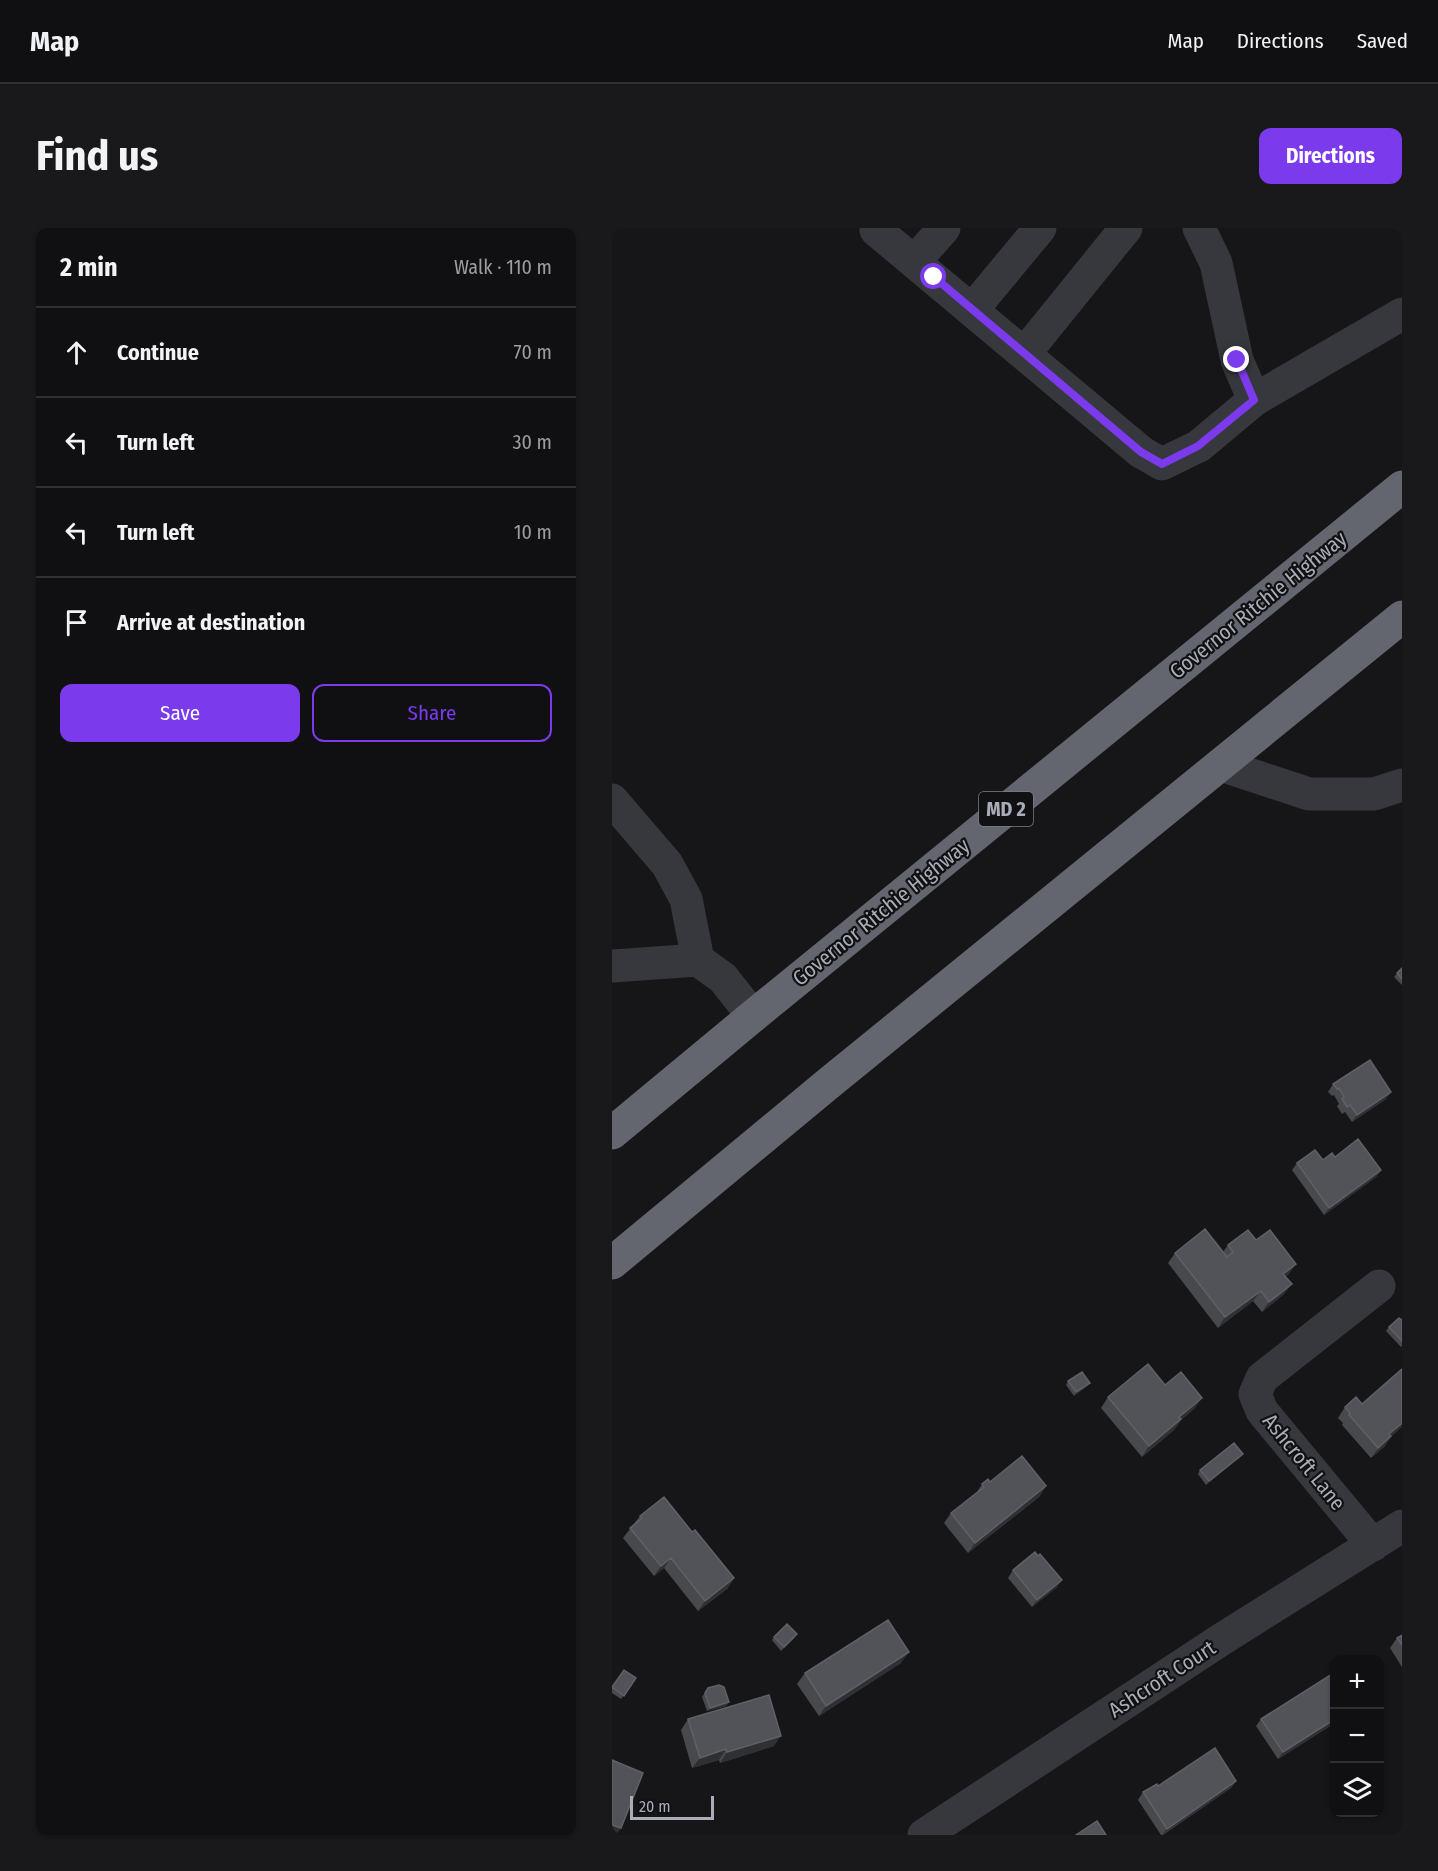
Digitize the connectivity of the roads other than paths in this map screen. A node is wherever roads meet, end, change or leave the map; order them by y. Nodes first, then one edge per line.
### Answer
1 (944, 228) edge
2 (1040, 228) edge
3 (1126, 228) edge
4 (1199, 228) edge
5 (875, 229) edge
6 (915, 261) junction
7 (972, 310) junction
8 (1402, 314) edge
9 (1024, 354) junction
10 (1254, 400) junction
11 (1402, 487) edge
12 (1402, 617) edge
13 (1221, 765) junction
14 (1402, 785) edge
15 (612, 800) edge
16 (698, 960) junction
17 (612, 966) edge
18 (753, 1016) junction
19 (612, 1133) edge
20 (612, 1263) edge
21 (1379, 1286) dead end
22 (1402, 1526) edge
23 (1373, 1545) junction
24 (924, 1835) edge

1 - 6 street
2 - 7 street
3 - 9 street
4 - 10 street
5 - 6 street
6 - 7 street
7 - 9 street
8 - 10 street
9 - 10 street
11 - 18 highway, Governor Ritchie Highway / MD 2
12 - 13 highway
13 - 14 street
13 - 20 highway
15 - 16 street
16 - 17 street
16 - 18 street
18 - 19 highway, Governor Ritchie Highway / MD 2
21 - 23 street, Ashcroft Lane
22 - 23 street, Ashcroft Court
23 - 24 street, Ashcroft Court

